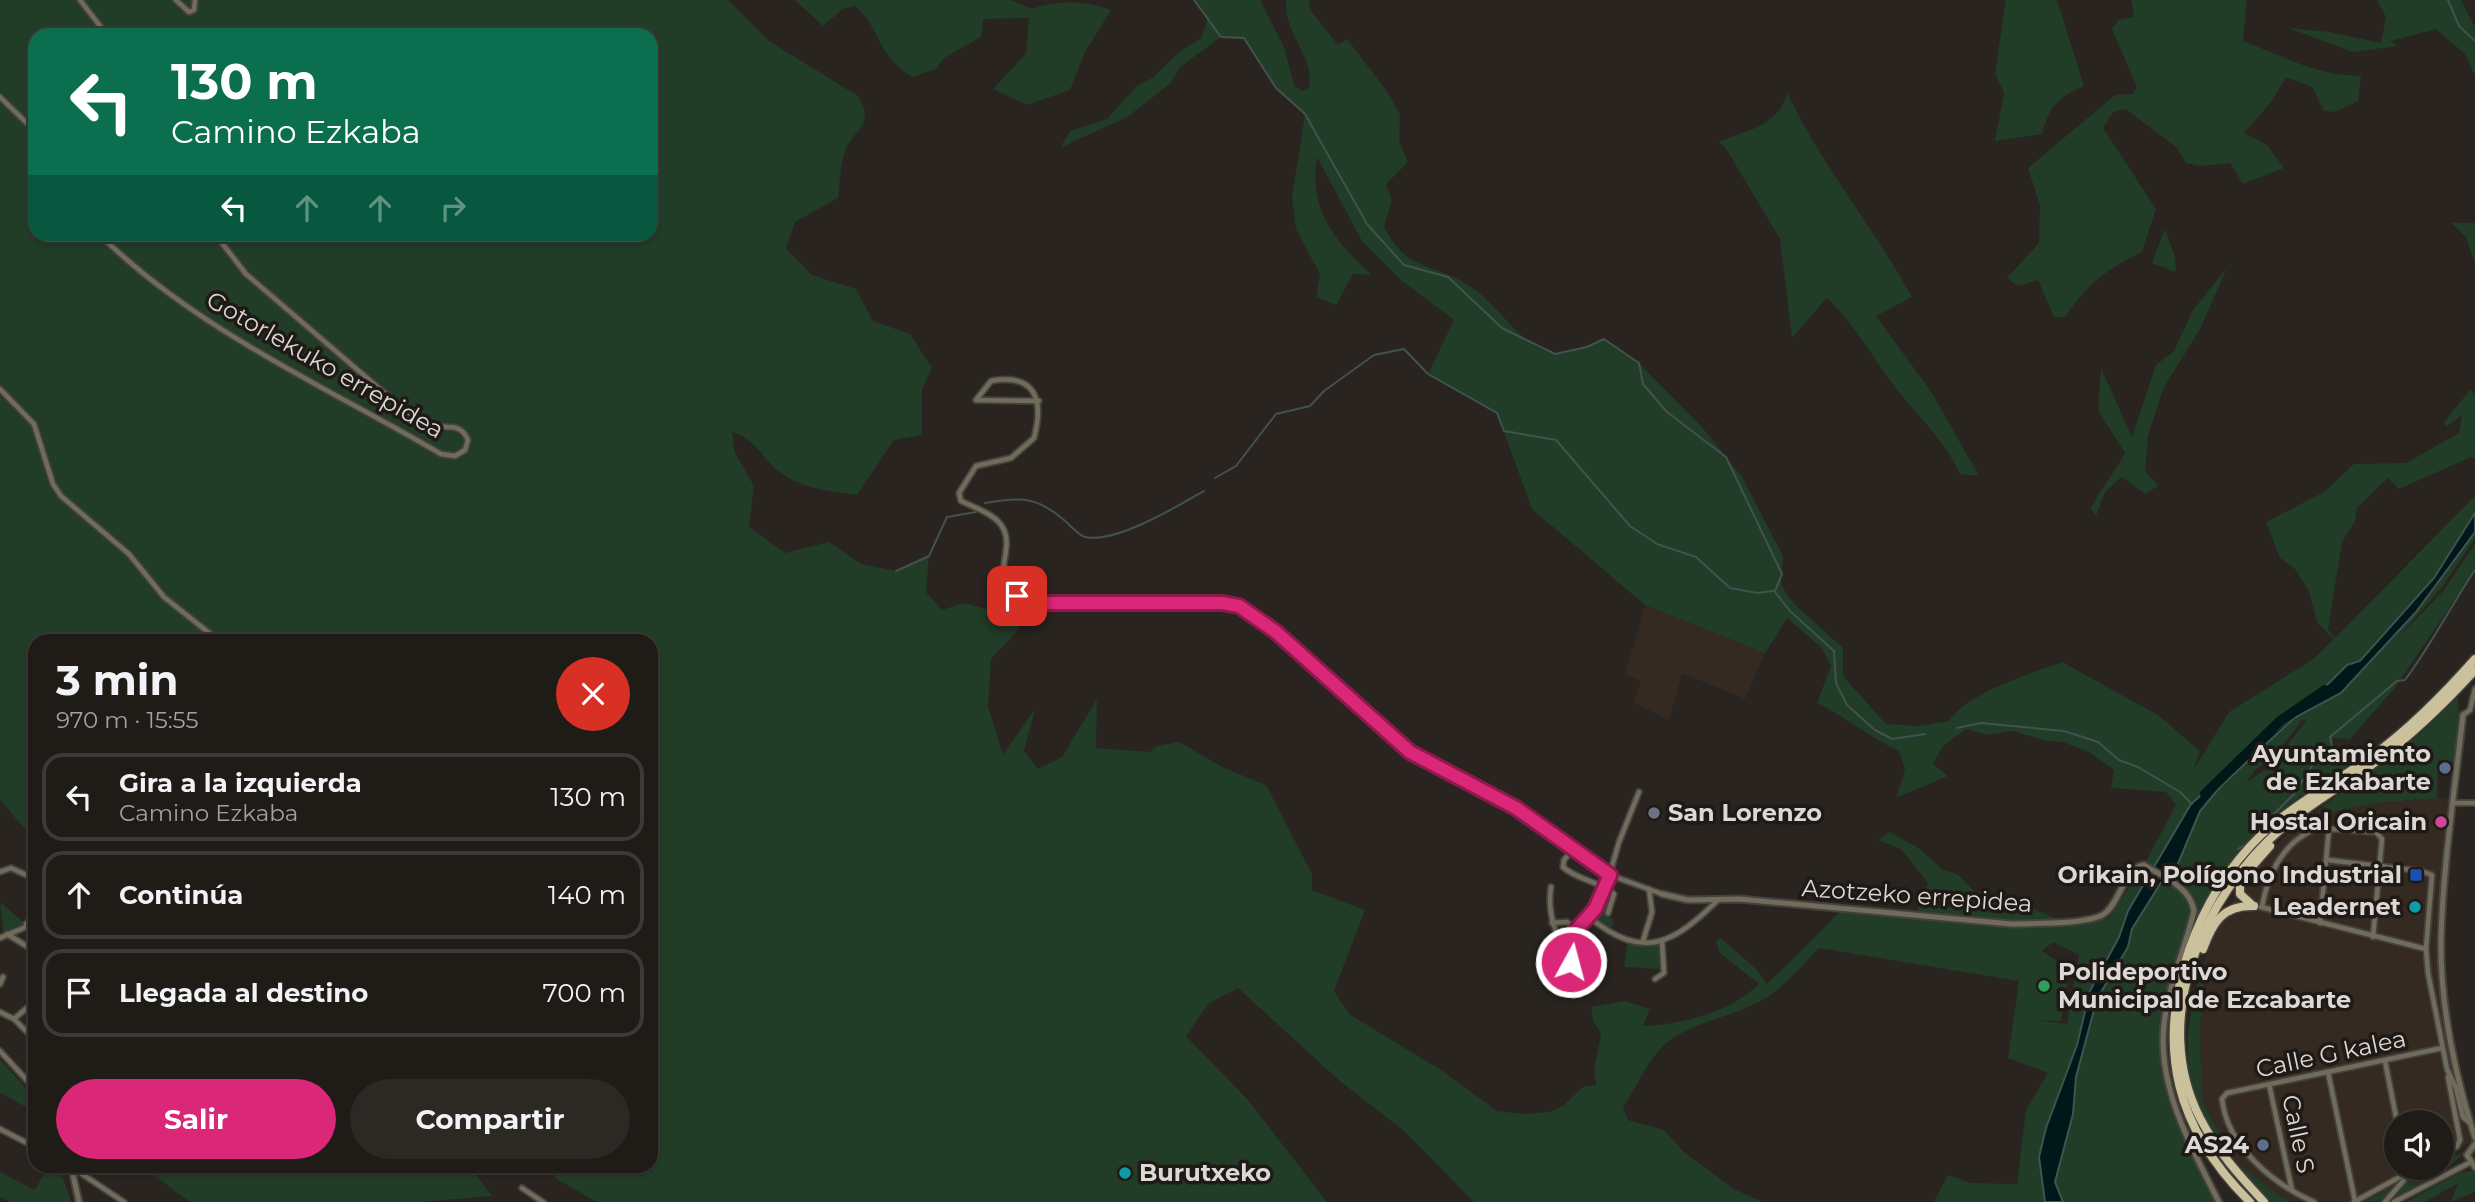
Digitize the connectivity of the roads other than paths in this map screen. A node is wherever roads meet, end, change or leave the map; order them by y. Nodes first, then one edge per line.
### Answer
1 (80, 0) edge
2 (176, 0) edge
3 (195, 0) edge
4 (102, 28) edge
5 (0, 97) edge
6 (28, 124) edge
7 (107, 242) edge
8 (221, 242) edge
9 (0, 389) edge
10 (1039, 401) junction
11 (210, 634) edge
12 (2475, 659) edge
13 (2475, 670) edge
14 (2475, 689) edge
15 (2463, 715) joint
16 (1639, 792) dead end
17 (2454, 803) junction
18 (2475, 803) edge
19 (2294, 818) junction
20 (2329, 829) junction
21 (1573, 848) junction
22 (2328, 859) junction
23 (2380, 865) junction
24 (0, 870) edge
25 (1610, 875) junction
26 (28, 876) edge
27 (1551, 887) dead end
28 (1606, 887) junction
29 (1648, 889) junction
30 (1662, 894) joint
31 (1718, 899) junction
32 (2258, 906) junction
33 (1608, 913) dead end
34 (1589, 917) junction
35 (1552, 923) junction
36 (2320, 923) junction
37 (26, 925) edge
38 (1577, 930) junction
39 (7, 934) junction
40 (2373, 937) junction
41 (0, 939) edge
42 (1643, 941) junction
43 (1662, 942) junction
44 (28, 947) edge
45 (1565, 949) junction
46 (2426, 949) junction
47 (3, 977) dead end
48 (1655, 979) dead end
49 (0, 984) edge
50 (1592, 986) dead end
51 (2182, 1004) junction
52 (28, 1007) edge
53 (0, 1012) edge
54 (14, 1019) junction
55 (28, 1034) edge
56 (2442, 1048) junction
57 (0, 1051) edge
58 (2385, 1061) junction
59 (2446, 1069) junction
60 (2328, 1072) junction
61 (28, 1081) edge
62 (2269, 1084) junction
63 (2395, 1110) edge
64 (2470, 1123) junction
65 (0, 1129) edge
66 (2475, 1138) edge
67 (28, 1143) edge
68 (2475, 1144) edge
69 (2454, 1148) edge
70 (2469, 1163) junction
71 (2475, 1167) edge
72 (72, 1173) edge
73 (80, 1173) edge
74 (2390, 1180) edge
75 (2400, 1180) edge
76 (522, 1188) dead end
77 (2292, 1191) junction
78 (79, 1200) edge
79 (124, 1202) edge
80 (543, 1202) edge
81 (2219, 1202) edge
82 (2250, 1202) edge
83 (2264, 1202) edge
84 (2314, 1202) edge
85 (2354, 1202) edge
86 (2385, 1202) edge
87 (2394, 1202) edge

1 - 4 street
2 - 3 street
5 - 6 street
7 - 8 street, Gotorlekuko errepidea
9 - 11 street
10 - 10 street
10 - 21 street
12 - 82 highway
13 - 19 highway
14 - 15 street
15 - 17 street
16 - 25 street
17 - 18 street
17 - 64 street
19 - 32 highway
19 - 51 highway
20 - 22 street
20 - 23 street
20 - 32 street
21 - 25 street
21 - 28 street
22 - 23 street
22 - 36 street
23 - 40 street
23 - 46 street
24 - 26 street
25 - 28 street
25 - 29 street
27 - 35 street
28 - 33 street
28 - 34 street
29 - 30 street
29 - 42 street
30 - 31 street, Azotzeko errepidea
31 - 43 street
31 - 81 street, Azotzeko errepidea
32 - 36 street
32 - 51 highway
34 - 38 street
34 - 42 street
35 - 38 street
35 - 45 street
36 - 40 street
37 - 39 street
38 - 45 street
39 - 41 street
39 - 44 street
40 - 46 street
42 - 43 street
43 - 48 street
45 - 50 street
46 - 56 street
47 - 49 street
51 - 83 highway
52 - 54 street
53 - 54 street
54 - 55 street
56 - 58 street, Calle G kalea
56 - 59 street
57 - 61 street
58 - 60 street, Calle G kalea
58 - 63 street
59 - 64 street
59 - 69 street
60 - 62 street, Calle G kalea
60 - 85 street
62 - 77 street, Calle S
62 - 77 street, Calle G kalea
64 - 66 street
65 - 67 street
68 - 70 street
70 - 71 street
70 - 87 street
72 - 78 street
73 - 79 street
74 - 85 street
75 - 86 street
76 - 80 street
77 - 84 street

